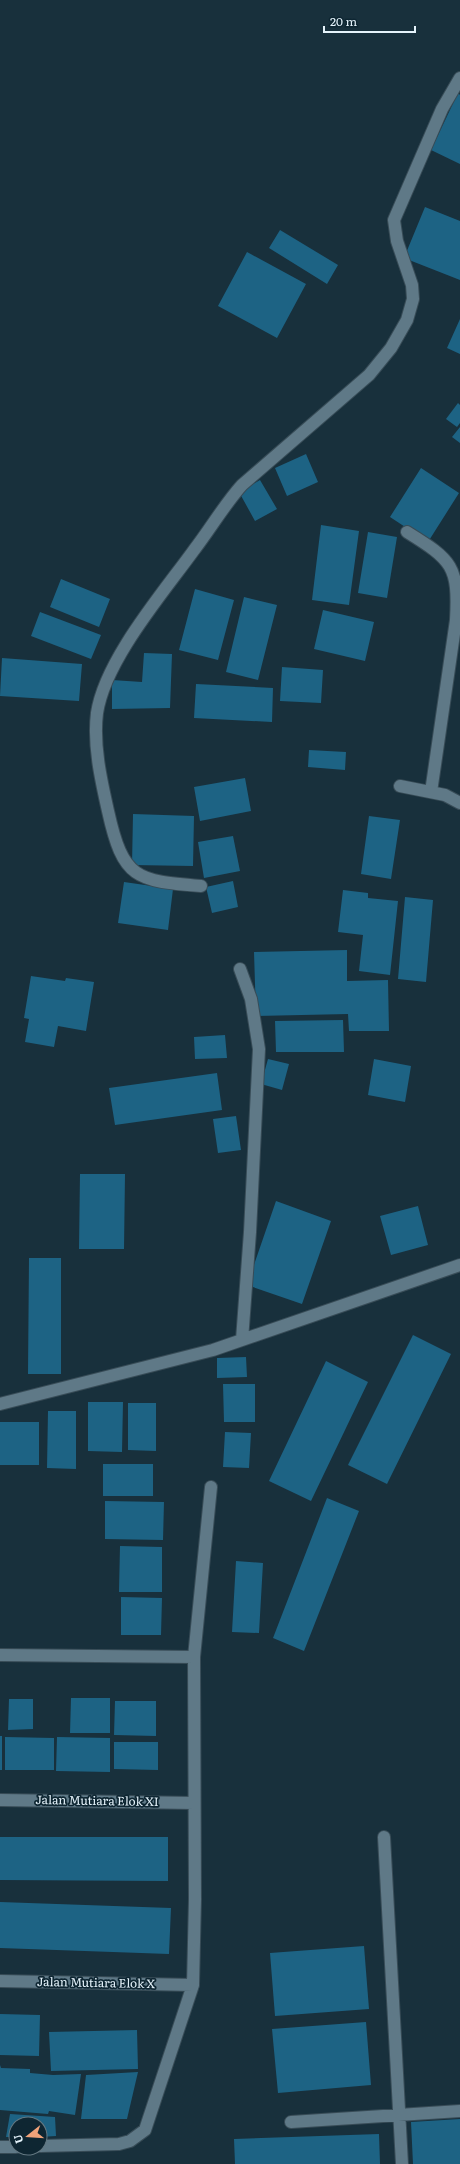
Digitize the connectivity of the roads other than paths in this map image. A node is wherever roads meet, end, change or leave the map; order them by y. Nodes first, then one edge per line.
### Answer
1 (460, 78) edge
2 (407, 532) dead end
3 (400, 786) dead end
4 (431, 792) junction
5 (460, 803) edge
6 (201, 886) dead end
7 (240, 969) dead end
8 (460, 1265) edge
9 (242, 1340) junction
10 (0, 1404) edge
11 (211, 1487) dead end
12 (0, 1655) edge
13 (194, 1658) junction
14 (0, 1800) edge
15 (194, 1802) junction
16 (384, 1837) dead end
17 (0, 1981) edge
18 (193, 1985) junction
19 (460, 2111) edge
20 (398, 2114) junction
21 (291, 2122) dead end
22 (48, 2146) edge
23 (402, 2164) edge

1 - 6 street
2 - 4 street
3 - 4 street
4 - 5 street
7 - 9 street
8 - 9 street
9 - 10 street
11 - 13 street
12 - 13 street
13 - 15 street
14 - 15 street, Jalan Mutiara Elok XI
15 - 18 street
16 - 20 street
17 - 18 street, Jalan Mutiara Elok X
18 - 22 street
19 - 20 street
20 - 21 street
20 - 23 street

